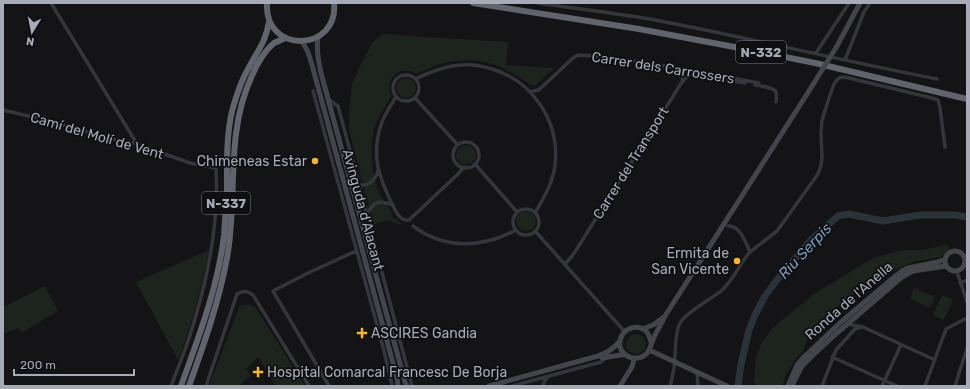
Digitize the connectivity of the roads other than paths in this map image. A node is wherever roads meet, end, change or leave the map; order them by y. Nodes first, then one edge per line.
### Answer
1 (51, 3) edge
2 (267, 3) edge
3 (340, 3) edge
4 (474, 3) edge
5 (538, 3) edge
6 (849, 3) edge
7 (860, 3) edge
8 (870, 3) edge
9 (334, 5) edge
10 (269, 22) junction
11 (318, 36) junction
12 (285, 38) junction
13 (302, 41) junction
14 (816, 53) junction
15 (845, 60) junction
16 (682, 69) junction
17 (415, 79) junction
18 (937, 79) dead end
19 (682, 82) junction
20 (760, 83) dead end
21 (313, 92) dead end
22 (530, 92) junction
23 (396, 96) junction
24 (415, 98) junction
25 (328, 99) junction
26 (967, 99) edge
27 (776, 102) dead end
28 (3, 110) edge
29 (137, 144) junction
30 (457, 144) junction
31 (945, 148) dead end
32 (474, 164) junction
33 (464, 167) junction
34 (378, 170) junction
35 (359, 184) junction
36 (393, 205) junction
37 (517, 212) junction
38 (535, 213) junction
39 (367, 214) junction
40 (413, 226) dead end
41 (728, 226) dead end
42 (516, 230) junction
43 (536, 231) junction
44 (356, 251) junction
45 (750, 252) junction
46 (966, 258) edge
47 (945, 259) junction
48 (565, 264) junction
49 (946, 266) junction
50 (957, 272) junction
51 (967, 280) edge
52 (960, 283) junction
53 (967, 300) edge
54 (665, 316) junction
55 (856, 316) junction
56 (967, 318) edge
57 (848, 324) junction
58 (863, 327) junction
59 (642, 329) junction
60 (624, 332) junction
61 (620, 341) junction
62 (651, 342) junction
63 (901, 345) junction
64 (967, 348) edge
65 (649, 350) junction
66 (625, 355) junction
67 (607, 357) junction
68 (832, 357) junction
69 (634, 358) junction
70 (935, 360) junction
71 (674, 363) junction
72 (697, 372) junction
73 (549, 376) junction
74 (884, 380) junction
75 (171, 386) edge
76 (181, 386) edge
77 (189, 386) edge
78 (206, 386) edge
79 (309, 386) edge
80 (329, 386) edge
81 (392, 386) edge
82 (398, 386) edge
83 (407, 386) edge
84 (412, 386) edge
85 (489, 386) edge
86 (500, 386) edge
87 (512, 386) edge
88 (543, 386) edge
89 (620, 386) edge
90 (670, 386) edge
91 (698, 386) edge
92 (727, 386) edge
93 (788, 386) edge
94 (792, 386) edge
95 (822, 386) edge
96 (882, 386) edge
97 (897, 386) edge
98 (925, 386) edge
99 (955, 386) edge

1 - 29 street
2 - 10 highway
3 - 9 highway
4 - 26 highway, N-332
5 - 14 street
6 - 14 street
7 - 54 main road, bridge
8 - 15 street
9 - 11 highway
10 - 12 highway
10 - 76 highway, N-337
11 - 13 highway
11 - 25 main road, Avinguda d'Alacant
12 - 13 highway
12 - 77 highway, N-337
13 - 82 main road, Avinguda d'Alacant
14 - 15 street
15 - 18 street
16 - 19 street
16 - 20 street, Carrer dels Carrossers
16 - 22 street, Carrer dels Carrossers
17 - 22 street
17 - 23 street
17 - 24 street
19 - 27 street, Carrer dels Carrossers
19 - 48 street, Carrer del Transport
21 - 44 street, Avinguda d'Alacant
22 - 38 street
23 - 24 street
23 - 34 street
24 - 30 street
25 - 35 street, Avinguda d'Alacant
25 - 83 main road, Avinguda d'Alacant
28 - 29 street, Camí del Molí de Vent
29 - 75 street, Camí del Molí de Vent
30 - 32 street
30 - 33 street
31 - 45 street
32 - 33 street
32 - 37 street
33 - 36 street
34 - 35 street, Avinguda d'Alacant
34 - 36 street
35 - 39 street, Avinguda d'Alacant
36 - 39 street, Avinguda d'Alacant
37 - 38 street
37 - 42 street
38 - 43 street
39 - 84 street, Avinguda d'Alacant
40 - 42 street
41 - 45 street
42 - 43 street
43 - 48 street
44 - 80 street
44 - 81 street, Avinguda d'Alacant
45 - 71 street
46 - 47 main road
46 - 50 main road
47 - 49 main road
47 - 93 main road, Ronda de l'Anella
48 - 60 street
49 - 50 main road
49 - 55 main road, Ronda de l'Anella
50 - 52 street
51 - 52 street
52 - 53 street
54 - 59 main road
54 - 62 main road
55 - 57 main road, Ronda de l'Anella
55 - 58 street
56 - 70 street
57 - 58 street
57 - 94 main road, Ronda de l'Anella
58 - 63 street
58 - 68 street
59 - 60 main road
59 - 62 main road
60 - 61 main road
61 - 66 main road
61 - 85 main road
62 - 65 main road
63 - 70 street
63 - 74 street
64 - 99 street
65 - 69 main road
65 - 71 main road
66 - 67 main road
66 - 69 main road
67 - 73 street
67 - 86 main road
68 - 74 street
68 - 95 street
69 - 89 main road
70 - 98 street
71 - 72 main road
71 - 90 street
72 - 91 street
72 - 92 main road
73 - 87 street
73 - 88 street
74 - 96 street
74 - 97 street
78 - 79 street

